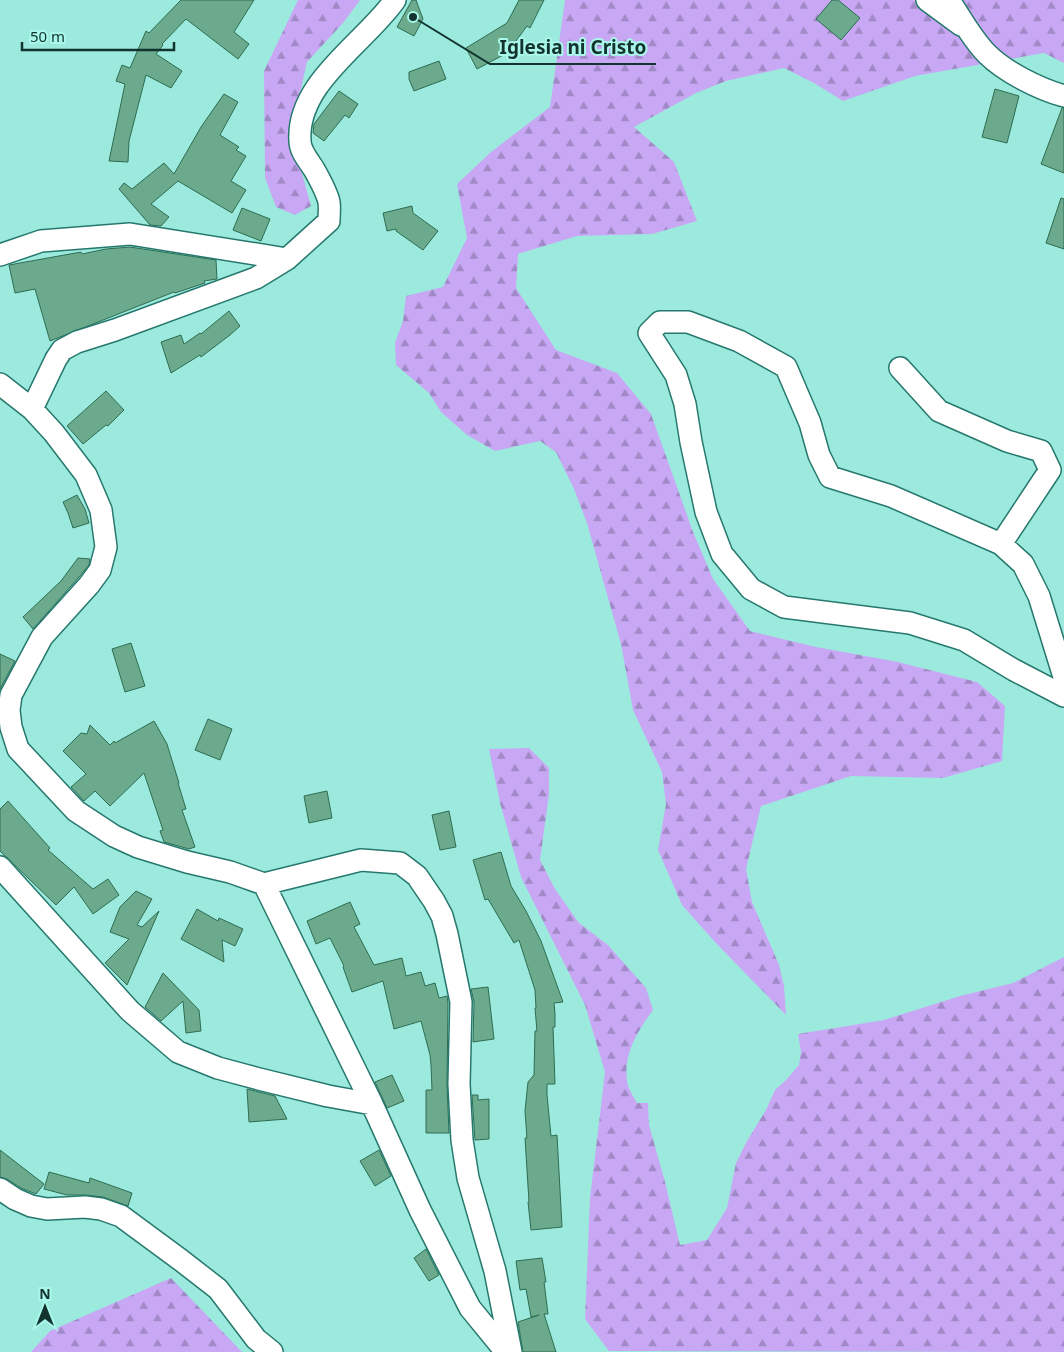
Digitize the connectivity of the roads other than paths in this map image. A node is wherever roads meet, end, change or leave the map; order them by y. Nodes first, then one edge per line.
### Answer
1 (395, 0) edge
2 (927, 0) edge
3 (949, 0) edge
4 (970, 32) junction
5 (1064, 96) edge
6 (0, 255) edge
7 (287, 259) junction
8 (900, 368) dead end
9 (0, 384) edge
10 (32, 409) junction
11 (1001, 544) junction
12 (1064, 677) edge
13 (1064, 696) edge
14 (0, 867) edge
15 (264, 884) junction
16 (372, 1104) junction
17 (0, 1189) edge
18 (272, 1352) edge
19 (506, 1352) edge
20 (511, 1352) edge

1 - 7 street
2 - 4 street
3 - 4 street
4 - 5 street
6 - 7 street
7 - 10 street
8 - 11 street
9 - 10 street
10 - 15 street
11 - 12 street
11 - 13 street
14 - 16 street
15 - 16 street
15 - 20 street
16 - 19 street
17 - 18 street

